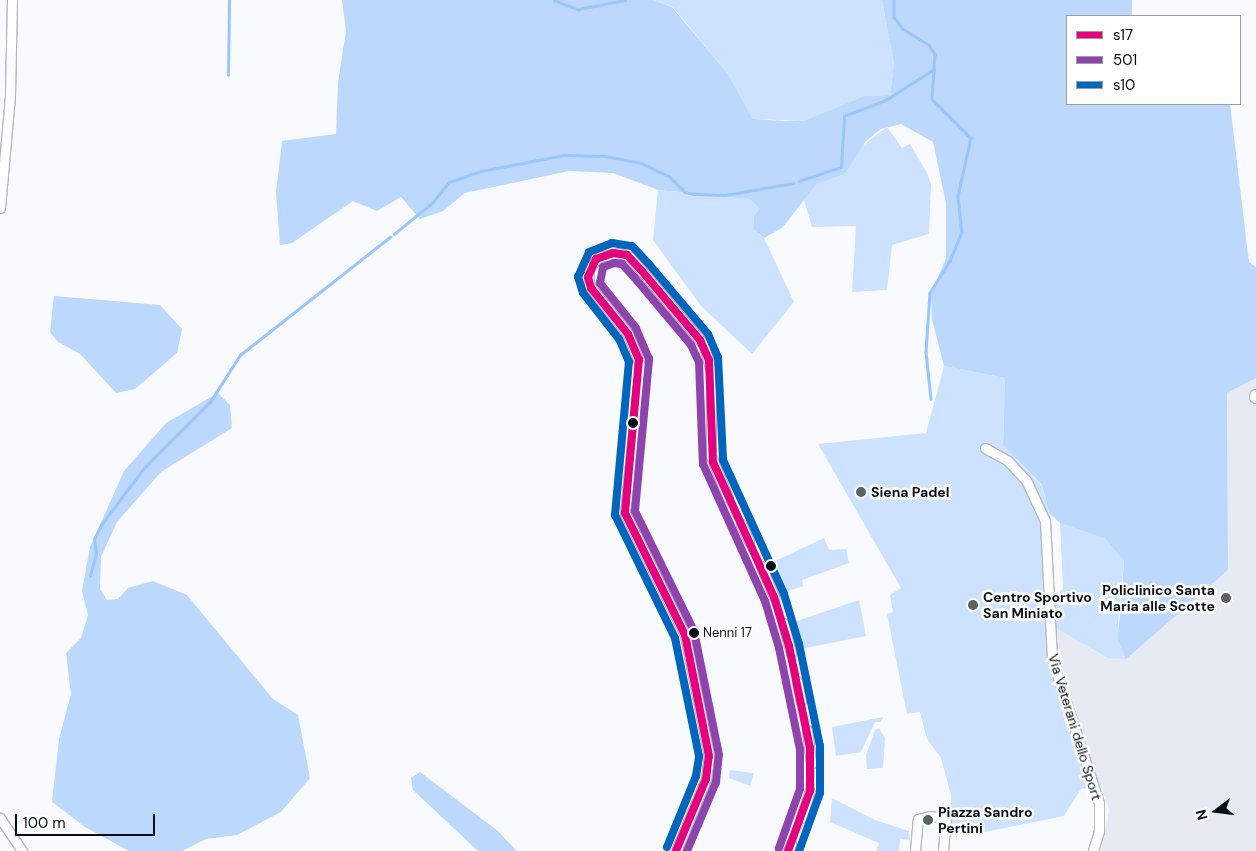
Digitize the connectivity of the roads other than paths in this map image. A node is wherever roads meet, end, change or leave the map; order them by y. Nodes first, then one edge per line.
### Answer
1 (12, 0) edge
2 (0, 208) edge
3 (985, 448) dead end
4 (728, 498) tunnel mouth
5 (741, 524) tunnel mouth
6 (749, 541) tunnel mouth
7 (761, 566) tunnel mouth
8 (774, 597) tunnel mouth
9 (783, 624) tunnel mouth
10 (791, 653) tunnel mouth
11 (797, 681) tunnel mouth
12 (801, 701) tunnel mouth
13 (807, 730) tunnel mouth
14 (811, 764) tunnel mouth
15 (810, 791) tunnel mouth
16 (0, 818) edge
17 (801, 818) tunnel mouth
18 (22, 851) edge
19 (676, 851) edge
20 (915, 851) edge
21 (944, 851) edge
22 (1093, 851) edge

1 - 2 street
3 - 22 street, Via Veterani dello Sport
4 - 19 street
5 - 6 street
7 - 8 street
9 - 10 street
11 - 12 street
13 - 14 street
15 - 17 street
16 - 18 street
20 - 21 street

